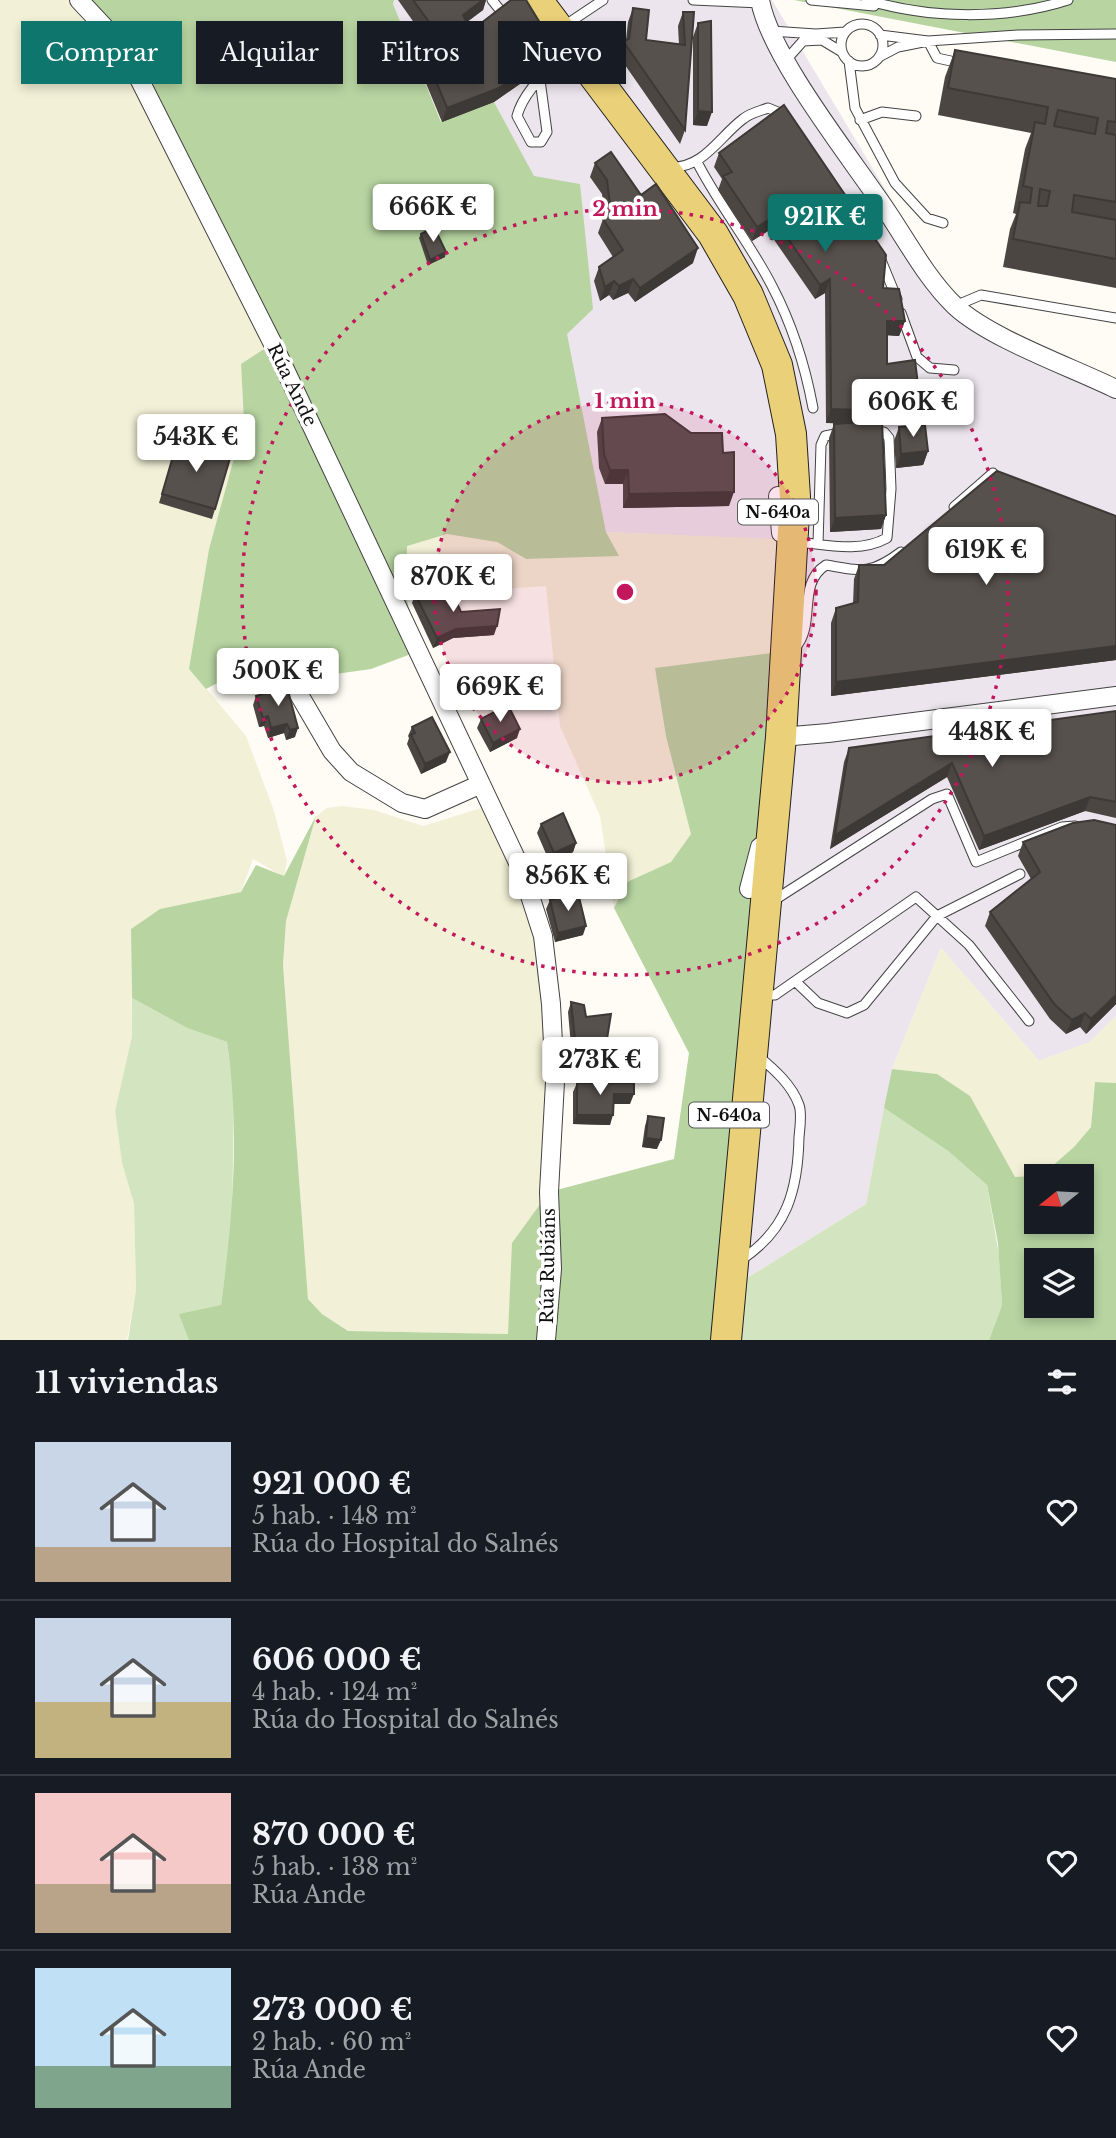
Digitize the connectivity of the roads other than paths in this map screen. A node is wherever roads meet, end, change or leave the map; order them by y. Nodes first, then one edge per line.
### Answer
1 (79, 0) edge
2 (492, 0) edge
3 (537, 0) edge
4 (603, 0) edge
5 (693, 0) edge
6 (811, 0) edge
7 (867, 0) edge
8 (1068, 0) edge
9 (760, 1) edge
10 (723, 2) edge
11 (886, 6) junction
12 (489, 18) edge
13 (552, 21) edge
14 (582, 21) edge
15 (771, 31) junction
16 (845, 32) junction
17 (1116, 34) edge
18 (880, 35) junction
19 (929, 41) junction
20 (842, 52) junction
21 (878, 57) junction
22 (786, 60) junction
23 (849, 61) junction
24 (866, 66) junction
25 (975, 66) edge
26 (540, 80) joint
27 (599, 84) edge
28 (853, 85) junction
29 (916, 116) dead end
30 (860, 120) junction
31 (791, 124) edge
32 (656, 161) junction
33 (697, 162) junction
34 (943, 223) dead end
35 (874, 247) edge
36 (955, 306) junction
37 (1116, 318) edge
38 (954, 370) dead end
39 (1116, 389) edge
40 (813, 408) dead end
41 (850, 432) edge
42 (862, 432) edge
43 (993, 473) edge
44 (779, 496) junction
45 (944, 516) edge
46 (806, 542) junction
47 (914, 542) edge
48 (787, 651) junction
49 (251, 671) dead end
50 (1116, 696) edge
51 (781, 737) junction
52 (481, 784) junction
53 (1085, 825) edge
54 (1020, 874) dead end
55 (757, 898) junction
56 (937, 916) junction
57 (795, 981) junction
58 (757, 995) junction
59 (1028, 1021) dead end
60 (752, 1050) junction
61 (549, 1192) joint
62 (733, 1265) junction
63 (546, 1340) edge
64 (709, 1340) edge
65 (726, 1340) edge

1 - 52 street, Rúa Ande
2 - 12 lane
3 - 13 main road, N-640a
4 - 14 lane
5 - 10 lane
6 - 11 lane
7 - 11 lane
8 - 11 lane
9 - 10 lane
9 - 15 street
15 - 16 lane
15 - 22 street
16 - 18 lane
16 - 20 lane
17 - 19 lane
18 - 19 lane
18 - 21 lane
19 - 21 lane
19 - 25 lane
20 - 22 lane
20 - 23 lane
21 - 24 lane
22 - 36 street
23 - 24 lane
23 - 28 lane
24 - 28 lane
26 - 26 lane
27 - 32 main road, N-640a
28 - 30 lane
29 - 30 lane
30 - 34 lane
31 - 33 lane
32 - 33 lane
32 - 44 main road, N-640a
32 - 46 main road, N-640a
33 - 40 lane
35 - 38 lane
36 - 37 lane
36 - 39 street
41 - 46 lane
42 - 46 lane
43 - 45 lane
44 - 51 street
44 - 55 main road, N-640a
46 - 48 main road, N-640a
47 - 48 lane
48 - 51 main road, N-640a
49 - 52 street
50 - 51 street
51 - 55 main road, N-640a
52 - 61 street, Rúa Ande
53 - 55 lane
54 - 56 lane
55 - 58 main road, N-640a
55 - 64 main road, N-640a
56 - 57 lane
56 - 57 lane
56 - 59 lane
57 - 58 lane
58 - 60 main road, N-640a
60 - 62 main road, N-640a
60 - 62 lane
61 - 63 street, Rúa Rubiáns
62 - 65 main road, N-640a

